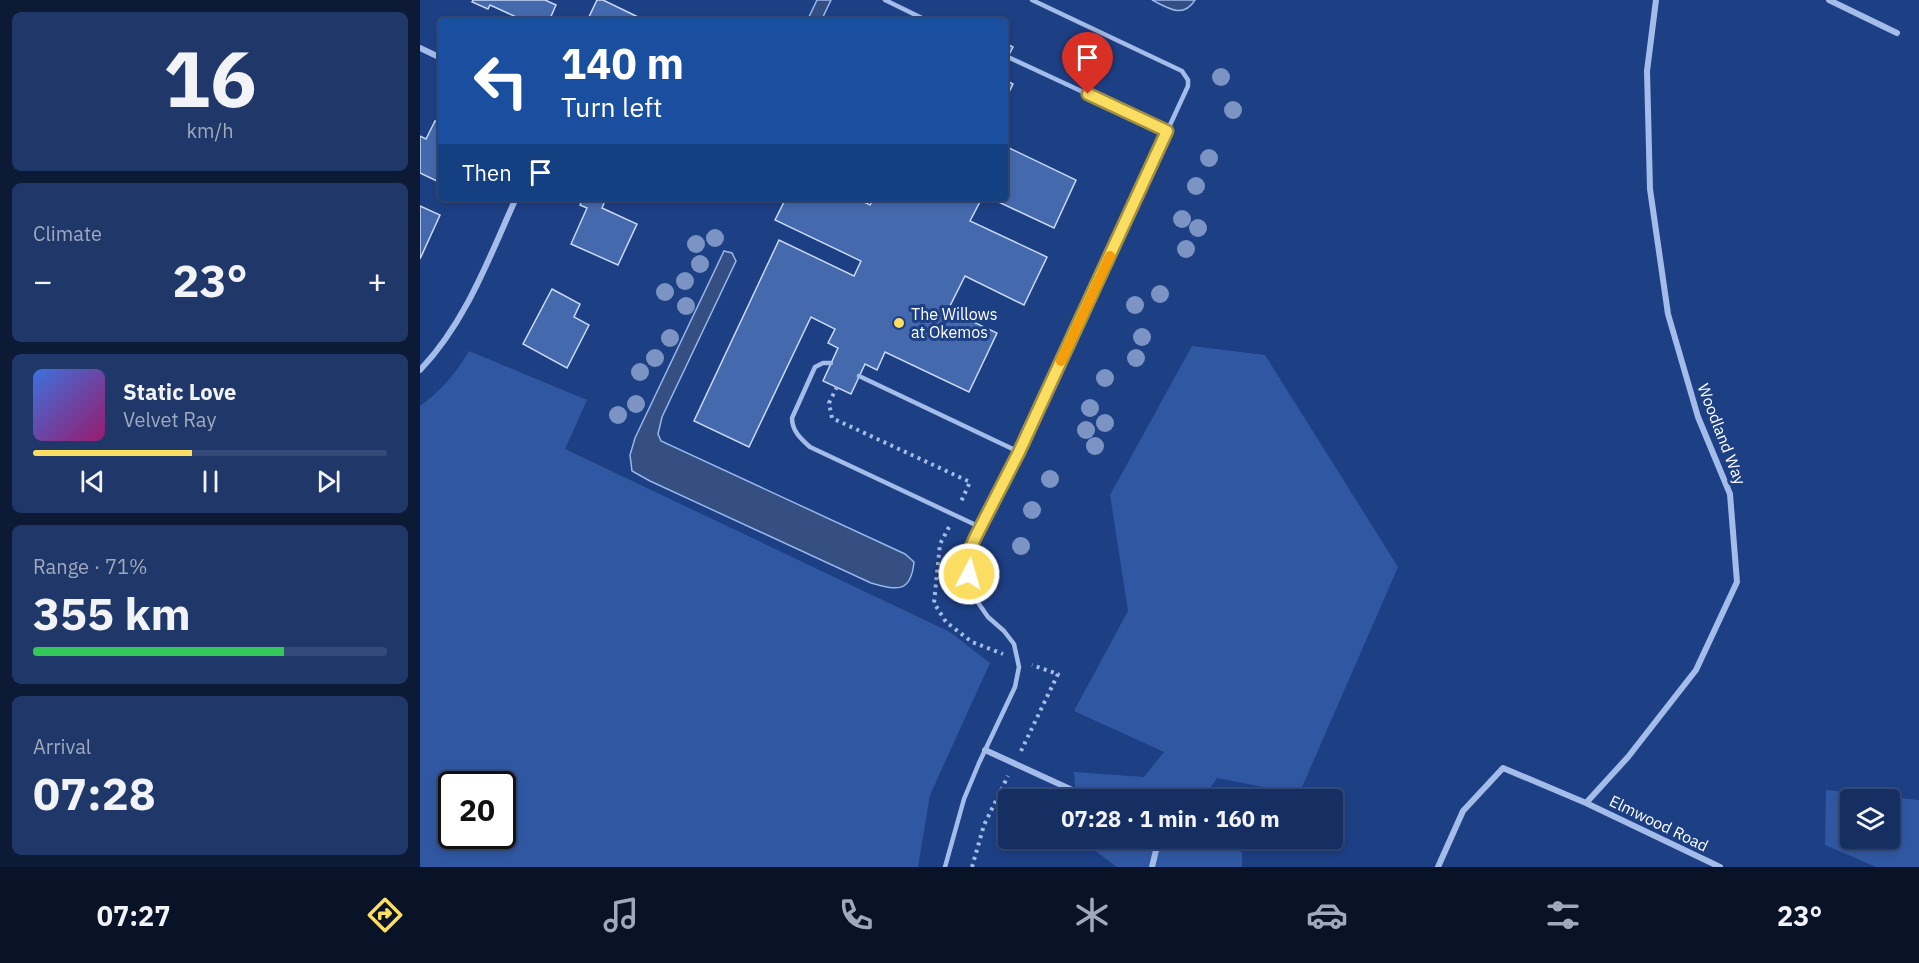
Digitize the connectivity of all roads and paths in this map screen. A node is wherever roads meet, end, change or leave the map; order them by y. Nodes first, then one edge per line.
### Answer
1 (885, 0) edge
2 (1032, 0) edge
3 (1656, 0) edge
4 (1829, 0) edge
5 (922, 18) edge
6 (1897, 33) dead end
7 (420, 48) edge
8 (438, 57) edge
9 (1008, 57) dead end
10 (1167, 131) junction
11 (515, 201) edge
12 (831, 363) dead end
13 (420, 370) edge
14 (859, 376) dead end
15 (837, 387) dead end
16 (1019, 452) junction
17 (954, 515) junction
18 (980, 527) junction
19 (1019, 660) junction
20 (985, 750) junction
21 (1015, 763) junction
22 (1071, 789) edge
23 (1586, 803) junction
24 (1156, 849) edge
25 (945, 867) edge
26 (972, 867) edge
27 (1152, 867) edge
28 (1438, 867) edge
29 (1720, 867) edge

1 - 5 lane
2 - 10 lane
3 - 23 street, Woodland Way
4 - 6 street
7 - 8 street
9 - 10 lane
10 - 16 lane
11 - 13 street
12 - 17 lane
14 - 16 lane
15 - 17 path
16 - 18 lane
17 - 18 lane
17 - 19 path
18 - 19 lane
19 - 20 lane
19 - 21 path
20 - 21 street
20 - 25 lane
21 - 22 street
21 - 26 path
23 - 28 street
23 - 29 street, Elmwood Road
24 - 27 street

